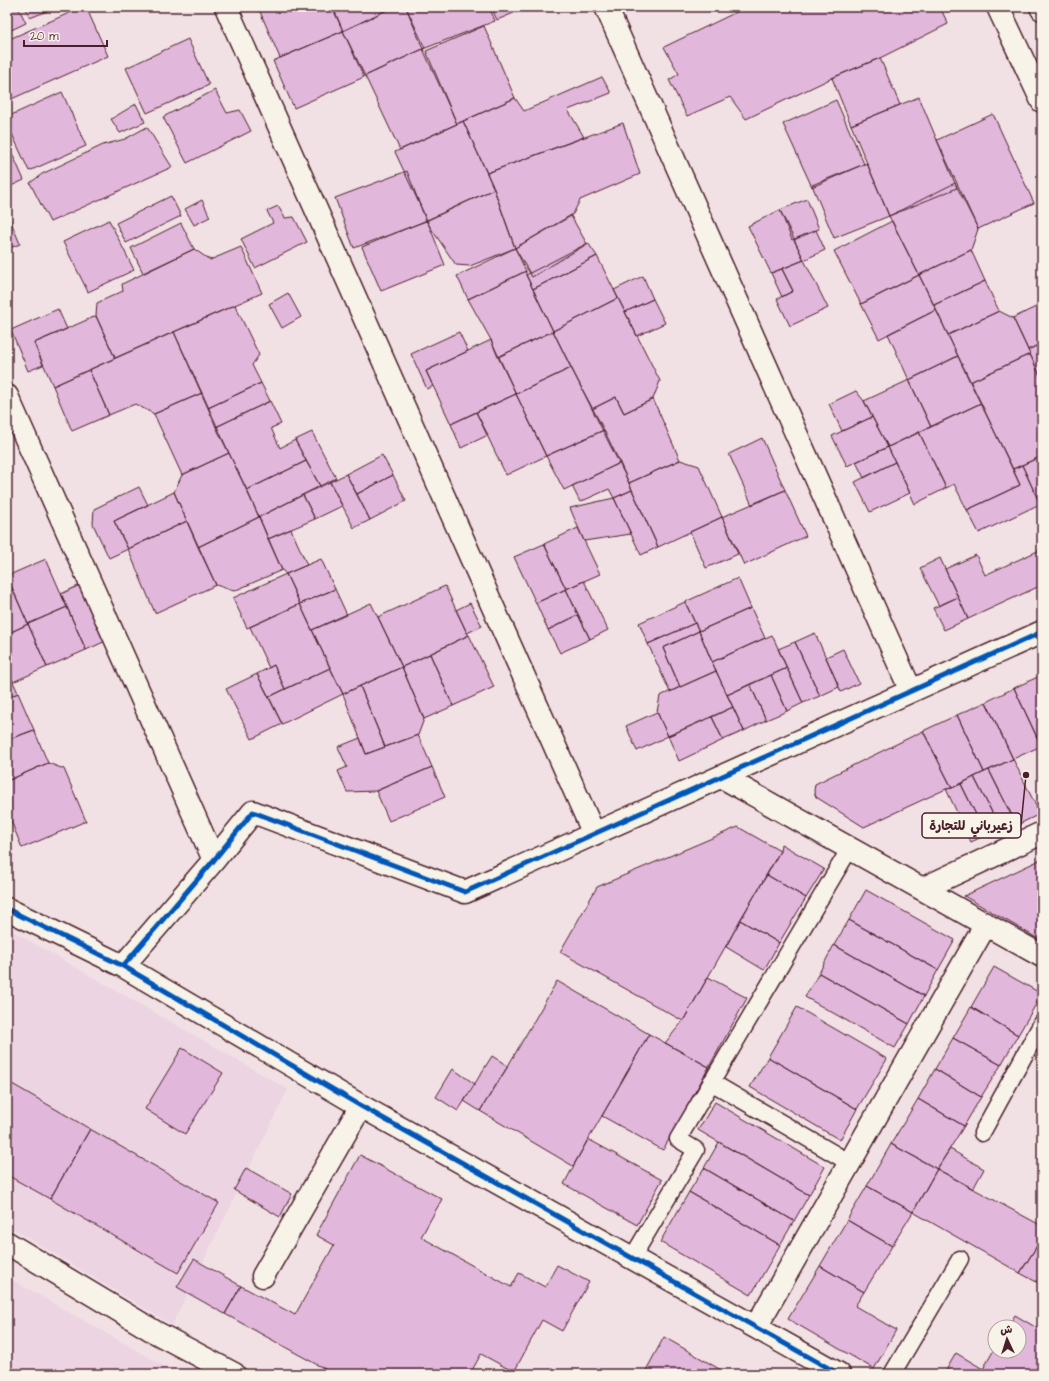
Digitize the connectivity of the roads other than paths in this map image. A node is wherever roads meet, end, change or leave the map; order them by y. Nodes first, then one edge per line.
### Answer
1 (226, 7) edge
2 (606, 7) edge
3 (998, 7) edge
4 (1042, 101) edge
5 (7, 396) edge
6 (1042, 632) edge
7 (911, 691) junction
8 (722, 777) junction
9 (1042, 833) edge
10 (594, 834) junction
11 (850, 848) junction
12 (214, 860) junction
13 (922, 888) junction
14 (7, 909) edge
15 (986, 924) junction
16 (1042, 956) edge
17 (123, 966) junction
18 (1042, 1023) edge
19 (711, 1082) junction
20 (361, 1106) junction
21 (982, 1133) dead end
22 (850, 1163) junction
23 (7, 1243) edge
24 (632, 1258) junction
25 (960, 1259) dead end
26 (263, 1276) dead end
27 (756, 1327) junction
28 (234, 1374) edge
29 (839, 1374) edge
30 (892, 1374) edge

1 - 10 street
2 - 7 street
3 - 4 street
5 - 12 street
6 - 7 street
7 - 8 street
8 - 10 street
8 - 11 street
9 - 13 street
10 - 12 street
11 - 13 street
11 - 19 lane
12 - 17 street
13 - 15 street
14 - 17 street
15 - 16 street
15 - 22 street
17 - 20 street
18 - 21 lane
19 - 22 lane
19 - 24 lane
20 - 24 street
20 - 26 street
22 - 27 street
23 - 28 street
24 - 27 street
25 - 30 lane
27 - 29 street

